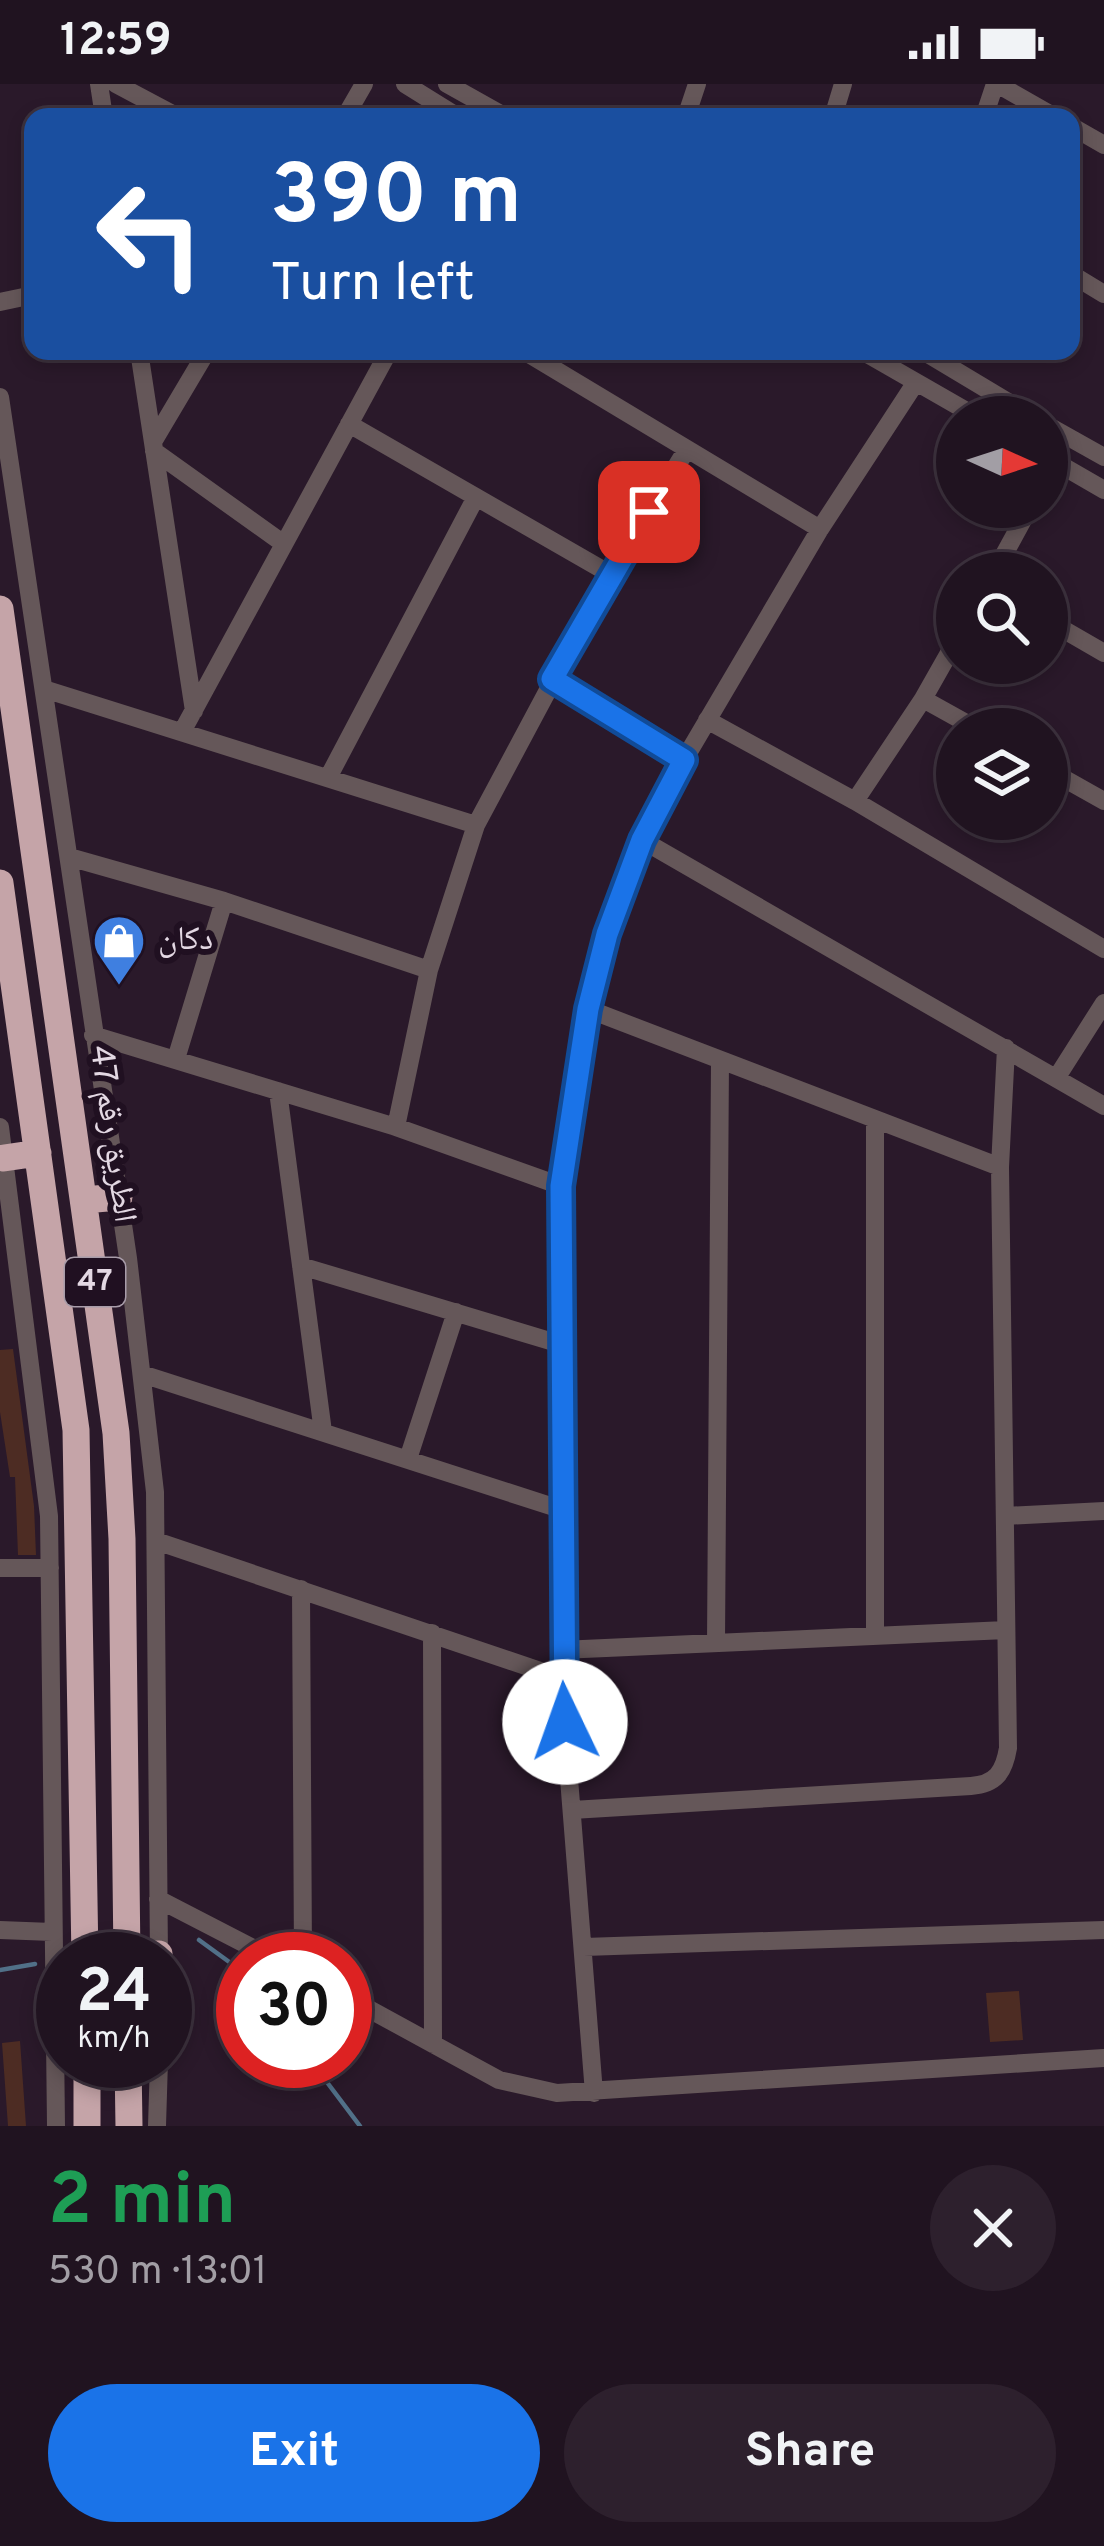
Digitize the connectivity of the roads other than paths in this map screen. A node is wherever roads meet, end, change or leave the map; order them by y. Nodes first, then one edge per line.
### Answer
1 (116, 84) edge
2 (405, 84) edge
3 (447, 84) edge
4 (996, 84) edge
5 (161, 108) edge
6 (444, 108) edge
7 (490, 108) edge
8 (1039, 108) edge
9 (140, 360) edge
10 (202, 360) edge
11 (383, 360) edge
12 (539, 360) edge
13 (878, 360) edge
14 (937, 360) edge
15 (916, 382) junction
16 (940, 396) edge
17 (998, 396) edge
18 (0, 397) edge
19 (349, 424) junction
20 (1068, 437) edge
21 (154, 447) junction
22 (687, 449) junction
23 (1104, 457) edge
24 (1068, 473) edge
25 (1104, 490) edge
26 (476, 497) junction
27 (820, 529) junction
28 (284, 544) junction
29 (610, 574) junction
30 (0, 609) edge
31 (1068, 632) edge
32 (1104, 653) edge
33 (936, 676) edge
34 (552, 679) junction
35 (44, 689) junction
36 (923, 699) junction
37 (939, 708) edge
38 (194, 711) junction
39 (707, 721) junction
40 (183, 730) junction
41 (684, 760) junction
42 (329, 776) junction
43 (1068, 781) edge
44 (855, 801) junction
45 (1104, 801) edge
46 (476, 825) junction
47 (642, 840) junction
48 (69, 856) junction
49 (0, 884) edge
50 (224, 901) junction
51 (1104, 950) edge
52 (429, 970) junction
53 (1104, 1003) edge
54 (588, 1009) junction
55 (93, 1035) junction
56 (1006, 1048) junction
57 (176, 1059) junction
58 (720, 1060) junction
59 (1057, 1077) junction
60 (278, 1091) junction
61 (1104, 1106) edge
62 (875, 1119) junction
63 (0, 1127) edge
64 (396, 1127) junction
65 (38, 1153) junction
66 (4, 1158) junction
67 (1000, 1168) junction
68 (561, 1186) junction
69 (119, 1197) junction
70 (84, 1201) junction
71 (301, 1266) junction
72 (456, 1312) junction
73 (560, 1344) junction
74 (142, 1374) junction
75 (323, 1432) junction
76 (407, 1459) junction
77 (560, 1509) junction
78 (1104, 1511) edge
79 (1005, 1516) junction
80 (156, 1541) junction
81 (0, 1568) edge
82 (50, 1568) junction
83 (302, 1589) junction
84 (1006, 1630) junction
85 (432, 1633) junction
86 (875, 1636) junction
87 (716, 1643) junction
88 (561, 1650) junction
89 (561, 1678) junction
90 (124, 1728) junction
91 (82, 1729) junction
92 (572, 1810) junction
93 (158, 1899) junction
94 (0, 1930) edge
95 (1104, 1930) edge
96 (52, 1932) joint
97 (86, 1932) edge
98 (127, 1932) edge
99 (159, 1932) edge
100 (222, 1932) edge
101 (303, 1932) edge
102 (584, 1947) junction
103 (372, 2011) edge
104 (433, 2044) junction
105 (1104, 2058) edge
106 (55, 2088) edge
107 (87, 2088) edge
108 (128, 2088) edge
109 (159, 2088) edge
110 (594, 2093) junction
111 (56, 2126) edge
112 (87, 2126) edge
113 (129, 2126) edge
114 (158, 2126) edge

1 - 5 street
2 - 6 street
3 - 7 street
4 - 8 street
9 - 21 street
10 - 21 street
11 - 19 street
12 - 22 street
13 - 15 street
14 - 17 street
15 - 16 street
15 - 27 street
18 - 35 street
19 - 26 street
19 - 28 street
20 - 23 street
21 - 28 street
21 - 38 street
22 - 27 street
22 - 29 street
24 - 25 street
26 - 29 street
26 - 42 street
27 - 39 street
28 - 38 street
29 - 34 street
30 - 70 highway, الطريق رقم 47 / 47
31 - 32 street
33 - 36 street
34 - 41 street
34 - 46 street
35 - 40 street
35 - 48 street
36 - 37 street
36 - 44 street
38 - 40 street
39 - 41 street
39 - 44 street
40 - 42 street
41 - 47 street
42 - 46 street
43 - 45 street
44 - 51 street
46 - 52 street
47 - 54 street
47 - 56 street
48 - 50 street
48 - 55 street
49 - 65 highway, 47
50 - 52 street
50 - 57 street
52 - 64 street
53 - 59 street
54 - 58 street
54 - 68 street
55 - 57 street
55 - 69 street
56 - 59 street
56 - 67 street
57 - 60 street
58 - 62 street
58 - 87 street
59 - 61 street
60 - 64 street
60 - 71 street
62 - 67 street
62 - 86 street
63 - 66 street
64 - 68 street
65 - 66 highway
65 - 91 highway, 47
66 - 82 street
67 - 79 street
68 - 73 street
69 - 70 highway
69 - 74 street
70 - 90 highway, الطريق رقم 47 / 47
71 - 72 street
71 - 75 street
72 - 73 street
72 - 76 street
73 - 77 street
74 - 75 street
74 - 80 street
75 - 76 street
76 - 77 street
77 - 88 street
78 - 79 street
79 - 84 street
80 - 83 street
80 - 93 street
81 - 82 street
82 - 96 street
83 - 85 street
83 - 101 street
84 - 86 street
84 - 92 street
85 - 89 street
85 - 104 street
86 - 87 street
87 - 88 street
88 - 89 street
89 - 92 street
90 - 91 highway
90 - 98 highway, الطريق رقم 47 / 47
91 - 97 highway, 47
92 - 102 street
93 - 99 street
93 - 100 street
94 - 96 street
95 - 102 street
102 - 110 street
103 - 104 street
104 - 110 street
105 - 110 street
106 - 111 street
107 - 112 highway
108 - 113 highway
109 - 114 street

